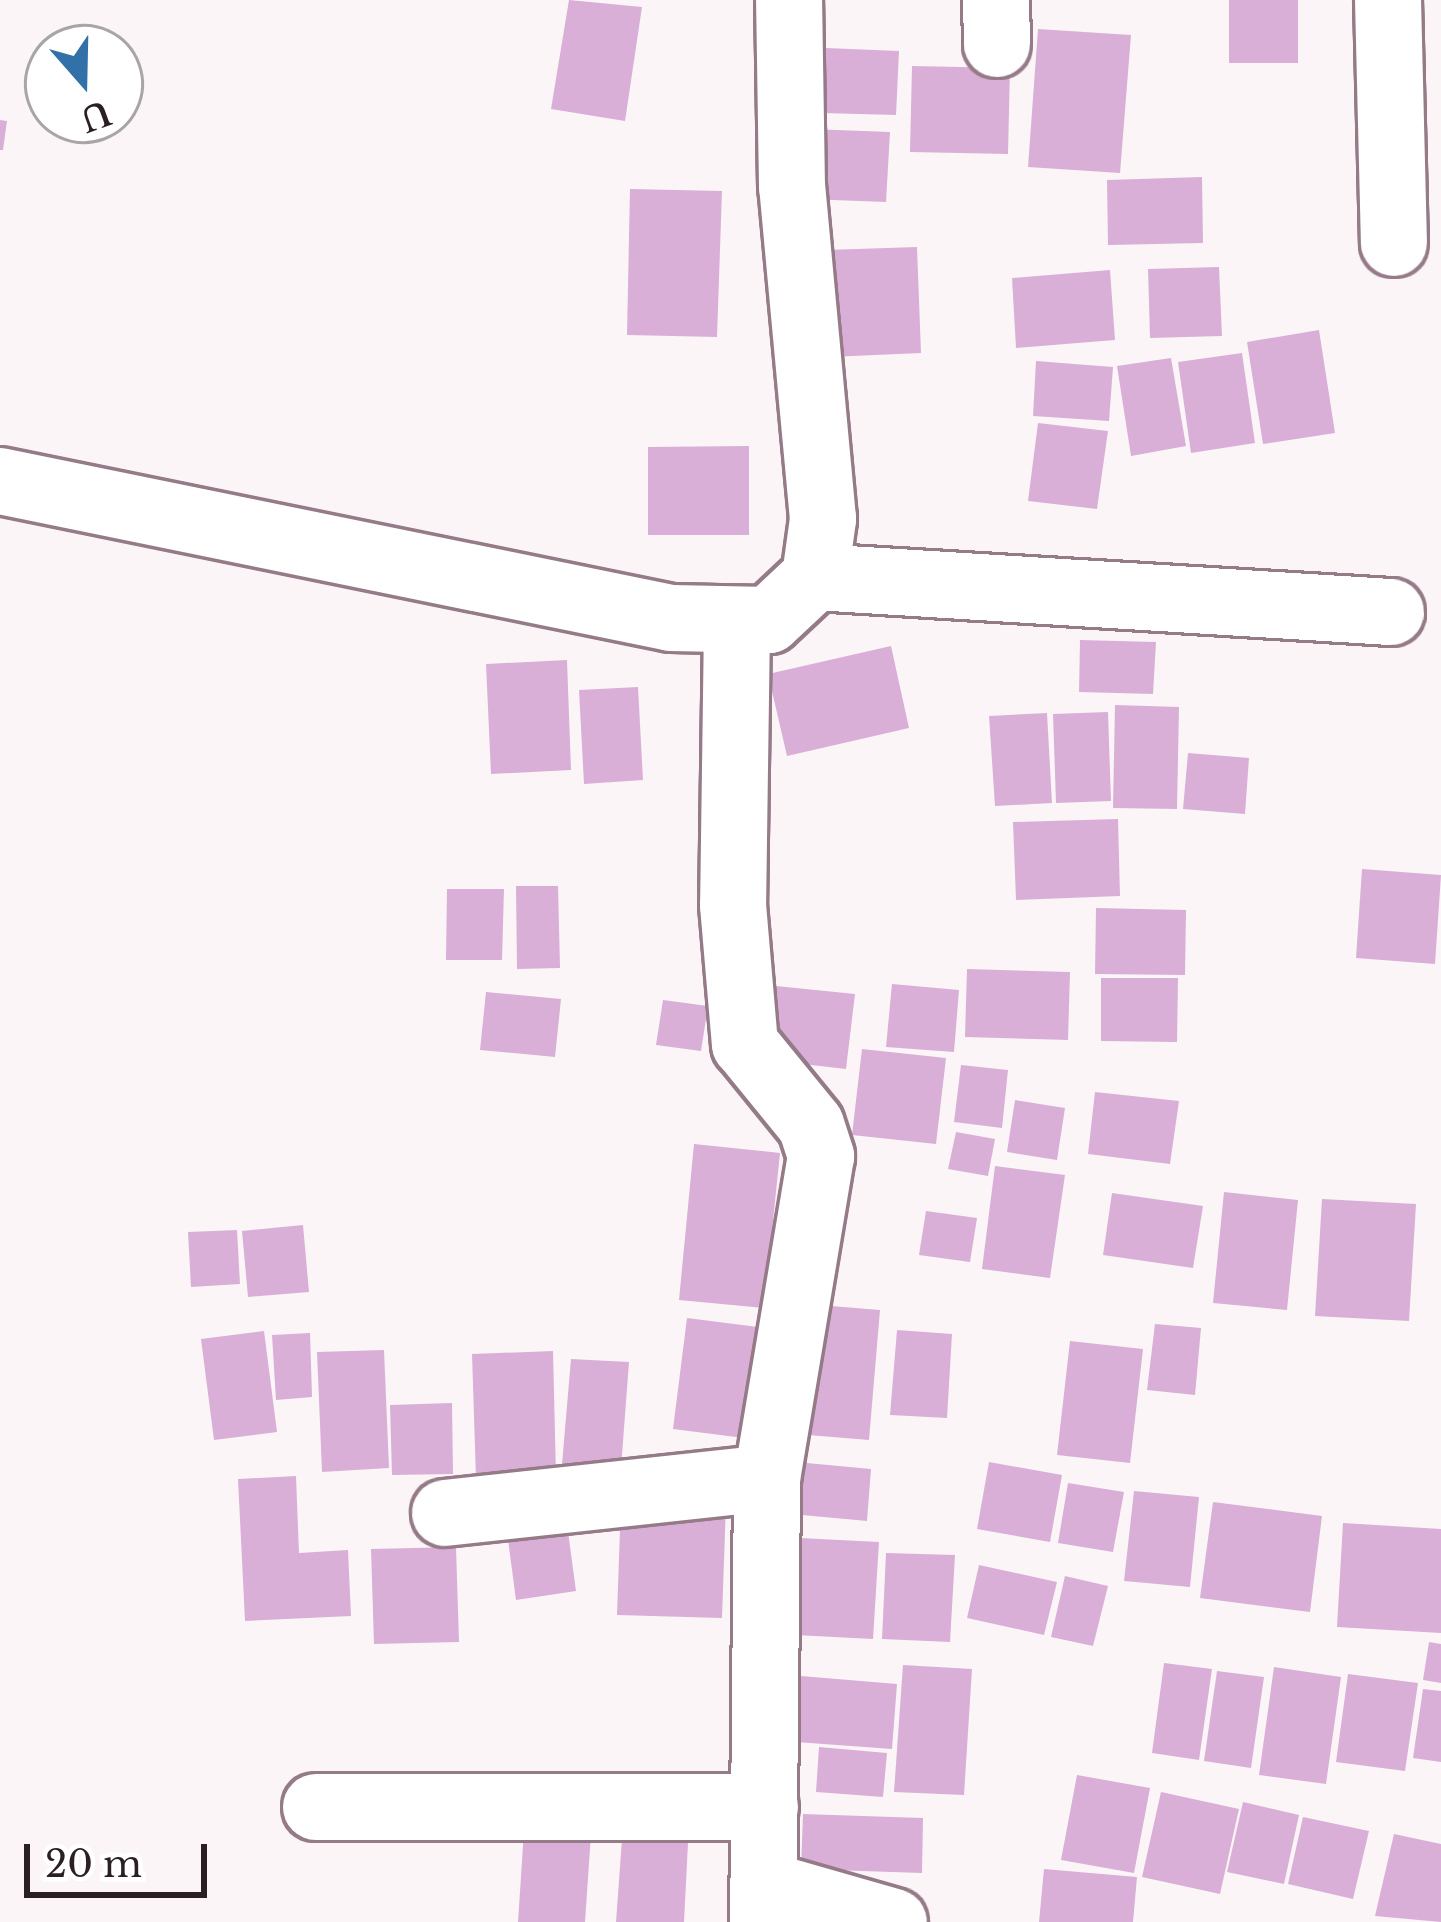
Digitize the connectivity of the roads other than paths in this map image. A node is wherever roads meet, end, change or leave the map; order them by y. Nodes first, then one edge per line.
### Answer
1 (789, 0) edge
2 (1388, 0) edge
3 (1394, 243) dead end
4 (0, 482) edge
5 (814, 577) junction
6 (1390, 613) dead end
7 (736, 625) junction
8 (767, 1478) junction
9 (446, 1513) dead end
10 (316, 1807) dead end
11 (765, 1807) junction
12 (764, 1904) edge
13 (894, 1922) edge

1 - 5 street
2 - 3 street
4 - 7 street
5 - 6 street
5 - 7 street
7 - 8 street
8 - 9 street
8 - 11 street
10 - 11 street
11 - 12 street
12 - 13 street

